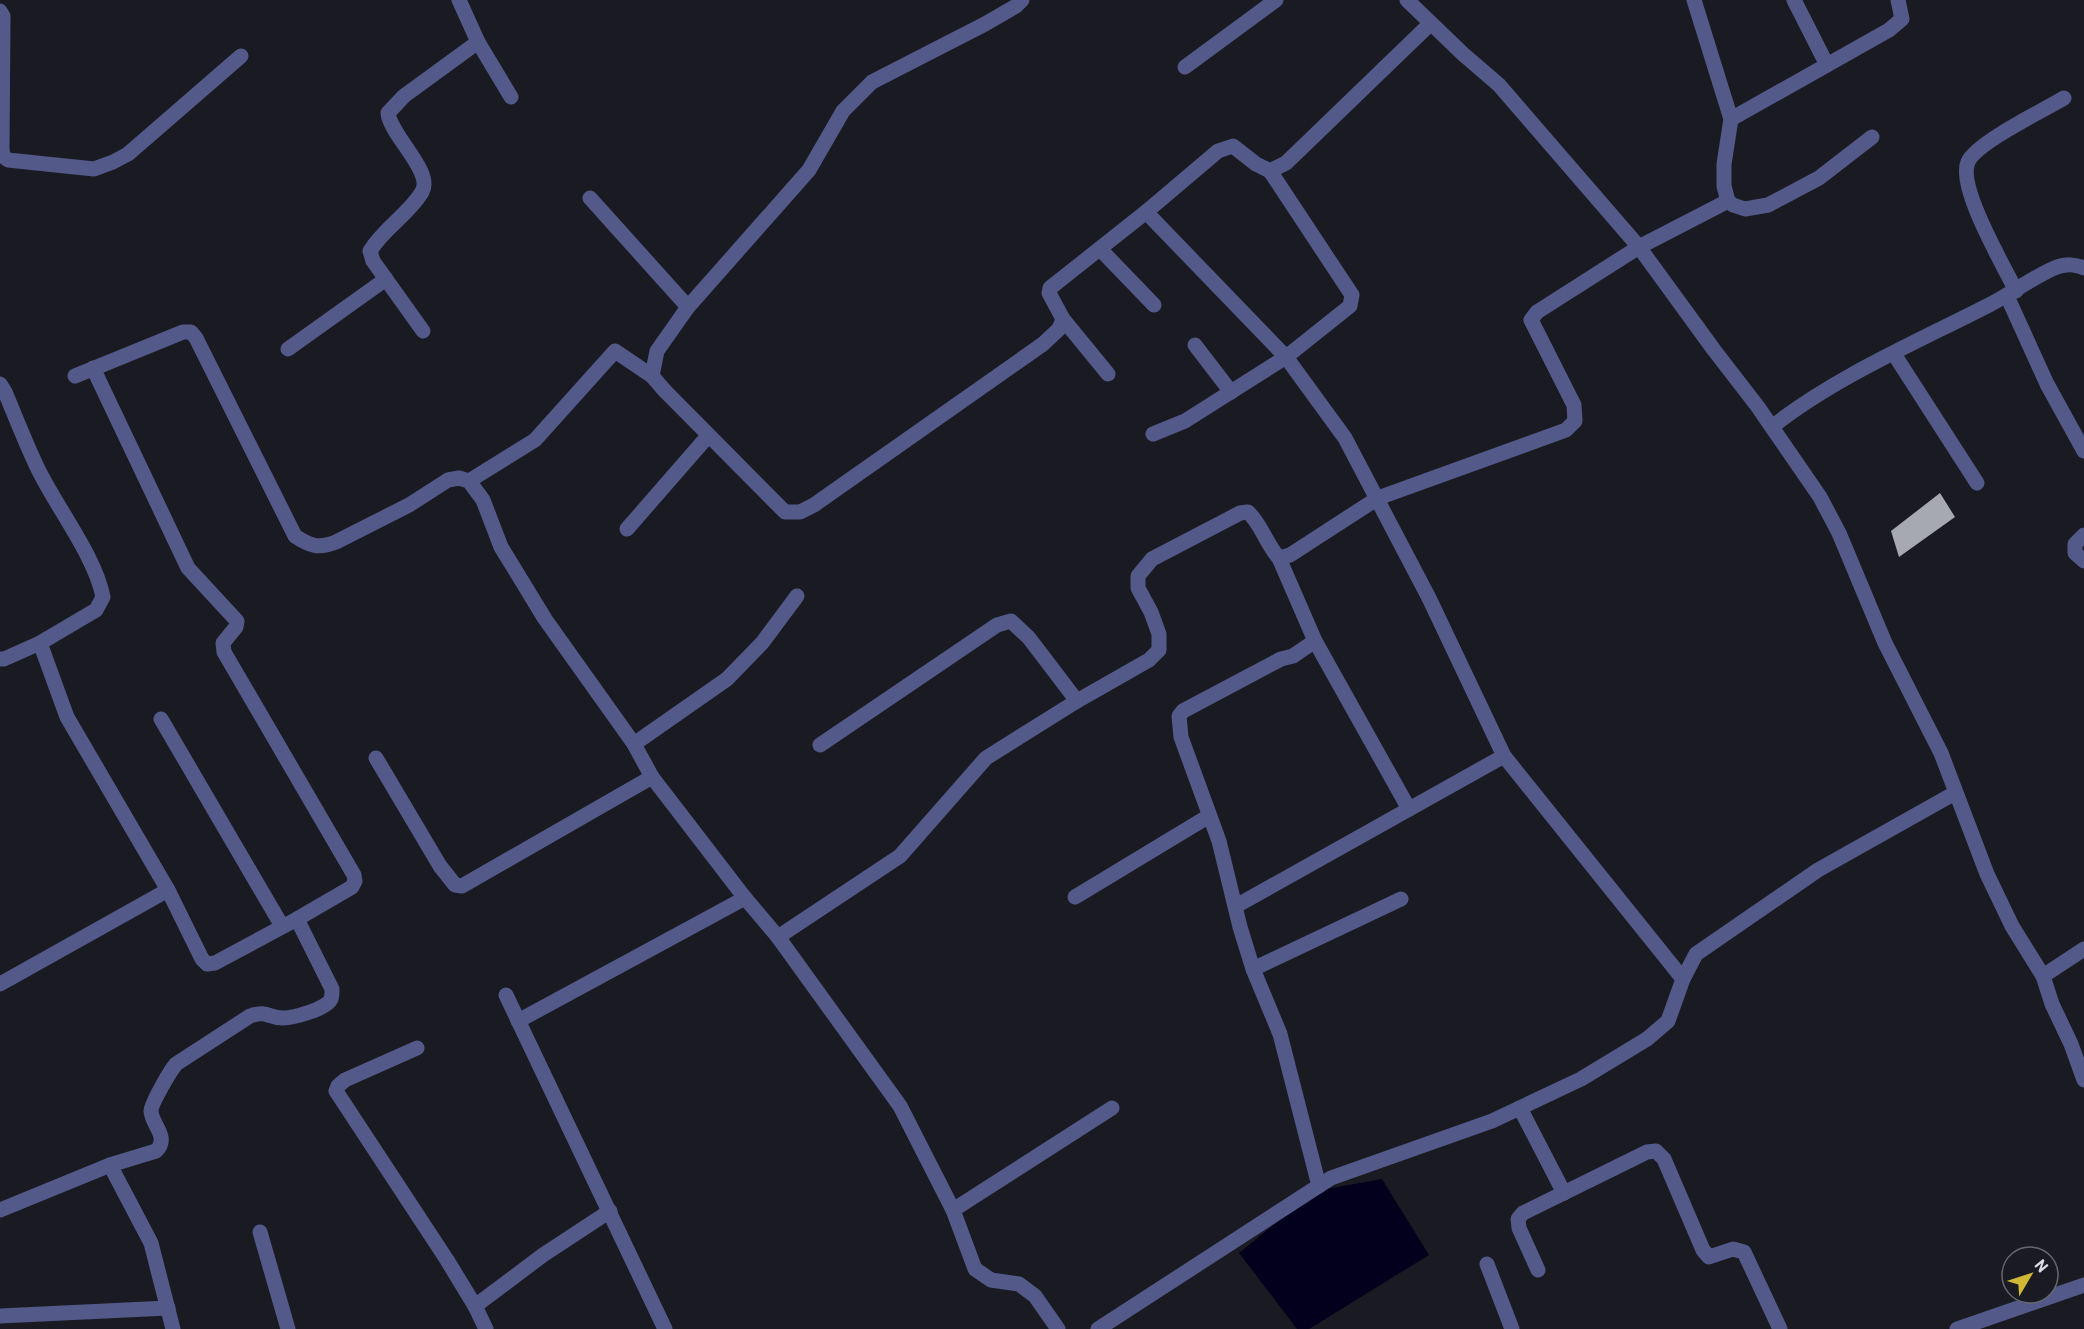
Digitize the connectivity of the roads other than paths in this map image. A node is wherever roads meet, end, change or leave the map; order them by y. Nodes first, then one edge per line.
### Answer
1 (459, 0) edge
2 (1022, 0) edge
3 (1276, 0) edge
4 (1407, 0) edge
5 (1694, 0) edge
6 (1794, 0) edge
7 (1898, 0) edge
8 (0, 11) edge
9 (1430, 24) junction
10 (478, 42) junction
11 (241, 56) dead end
12 (1827, 65) junction
13 (1185, 67) dead end
14 (511, 97) dead end
15 (2064, 98) dead end
16 (1731, 119) junction
17 (1872, 137) dead end
18 (1270, 171) junction
19 (590, 198) dead end
20 (1728, 201) junction
21 (1146, 212) junction
22 (1639, 247) junction
23 (1100, 249) junction
24 (2084, 268) edge
25 (386, 279) junction
26 (2011, 293) junction
27 (1154, 305) dead end
28 (688, 307) junction
29 (1064, 319) junction
30 (423, 331) dead end
31 (1195, 345) dead end
32 (288, 349) dead end
33 (1894, 354) junction
34 (1286, 357) junction
35 (93, 368) junction
36 (1108, 374) dead end
37 (75, 376) dead end
38 (652, 376) junction
39 (0, 384) edge
40 (1231, 392) junction
41 (1772, 427) junction
42 (1153, 434) dead end
43 (708, 436) junction
44 (2084, 451) edge
45 (469, 482) junction
46 (1977, 483) dead end
47 (1378, 498) junction
48 (627, 529) dead end
49 (2084, 535) edge
50 (1279, 558) junction
51 (2084, 561) edge
52 (797, 596) dead end
53 (1315, 641) junction
54 (39, 643) junction
55 (0, 659) edge
56 (1077, 701) junction
57 (161, 719) dead end
58 (634, 744) junction
59 (820, 745) dead end
60 (1504, 756) junction
61 (376, 758) dead end
62 (652, 777) junction
63 (1955, 793) junction
64 (1409, 809) junction
65 (1209, 816) junction
66 (168, 890) junction
67 (1075, 897) dead end
68 (745, 898) junction
69 (1401, 898) dead end
70 (1236, 906) junction
71 (297, 919) junction
72 (282, 926) junction
73 (778, 937) junction
74 (2084, 949) edge
75 (1253, 969) junction
76 (2043, 976) junction
77 (1683, 979) junction
78 (0, 984) edge
79 (506, 995) dead end
80 (519, 1021) junction
81 (417, 1048) dead end
82 (2084, 1080) edge
83 (1112, 1108) dead end
84 (1520, 1108) junction
85 (110, 1165) junction
86 (1319, 1186) junction
87 (1564, 1193) junction
88 (0, 1210) edge
89 (610, 1210) junction
90 (953, 1210) junction
91 (260, 1232) dead end
92 (1487, 1264) dead end
93 (1538, 1269) dead end
94 (2084, 1285) edge
95 (475, 1306) junction
96 (168, 1308) junction
97 (0, 1316) edge
98 (173, 1329) edge
99 (288, 1329) edge
100 (486, 1329) edge
101 (665, 1329) edge
102 (1058, 1329) edge
103 (1098, 1329) edge
104 (1512, 1329) edge
105 (1780, 1329) edge
106 (1957, 1329) edge

1 - 10 street
2 - 28 street
3 - 13 street
4 - 9 street
5 - 16 street
6 - 12 street
7 - 12 street
8 - 11 street
9 - 18 street
9 - 22 street
10 - 14 street
10 - 25 street
12 - 16 street
15 - 26 street
16 - 20 street
17 - 20 street
18 - 21 street
18 - 34 street
19 - 28 street
20 - 22 street
21 - 23 street
21 - 34 street
22 - 41 street
22 - 47 street
23 - 27 street
23 - 29 street
24 - 26 street
25 - 30 street
25 - 32 street
26 - 33 street
26 - 44 street
28 - 38 street
29 - 36 street
29 - 43 street
31 - 40 street
33 - 41 street
33 - 46 street
34 - 40 street
34 - 47 street
35 - 37 street
35 - 45 street
35 - 71 street
38 - 43 street
38 - 45 street
39 - 54 street
40 - 42 street
41 - 63 street
43 - 48 street
45 - 58 street
47 - 50 street
47 - 60 street
49 - 51 street
50 - 53 street
50 - 56 street
52 - 58 street
53 - 64 street
53 - 65 street
54 - 55 street
54 - 66 street
56 - 59 street
56 - 73 street
57 - 72 street
58 - 62 street
60 - 64 street
60 - 77 street
61 - 62 street
62 - 68 street
63 - 76 street
63 - 77 street
64 - 70 street
65 - 67 street
65 - 70 street
66 - 72 street
66 - 78 street
68 - 73 street
68 - 80 street
69 - 75 street
70 - 75 street
71 - 72 street
71 - 85 street
73 - 90 street
74 - 76 street
75 - 86 street
76 - 82 street
77 - 84 street
79 - 80 street
80 - 89 street
81 - 95 street
83 - 90 street
84 - 86 street
84 - 87 street
85 - 88 street
85 - 96 street
86 - 103 street
87 - 93 street
87 - 105 street
89 - 95 street
89 - 101 street
90 - 102 street
91 - 99 street
92 - 104 street
94 - 106 street
95 - 100 street
96 - 97 street
96 - 98 street

